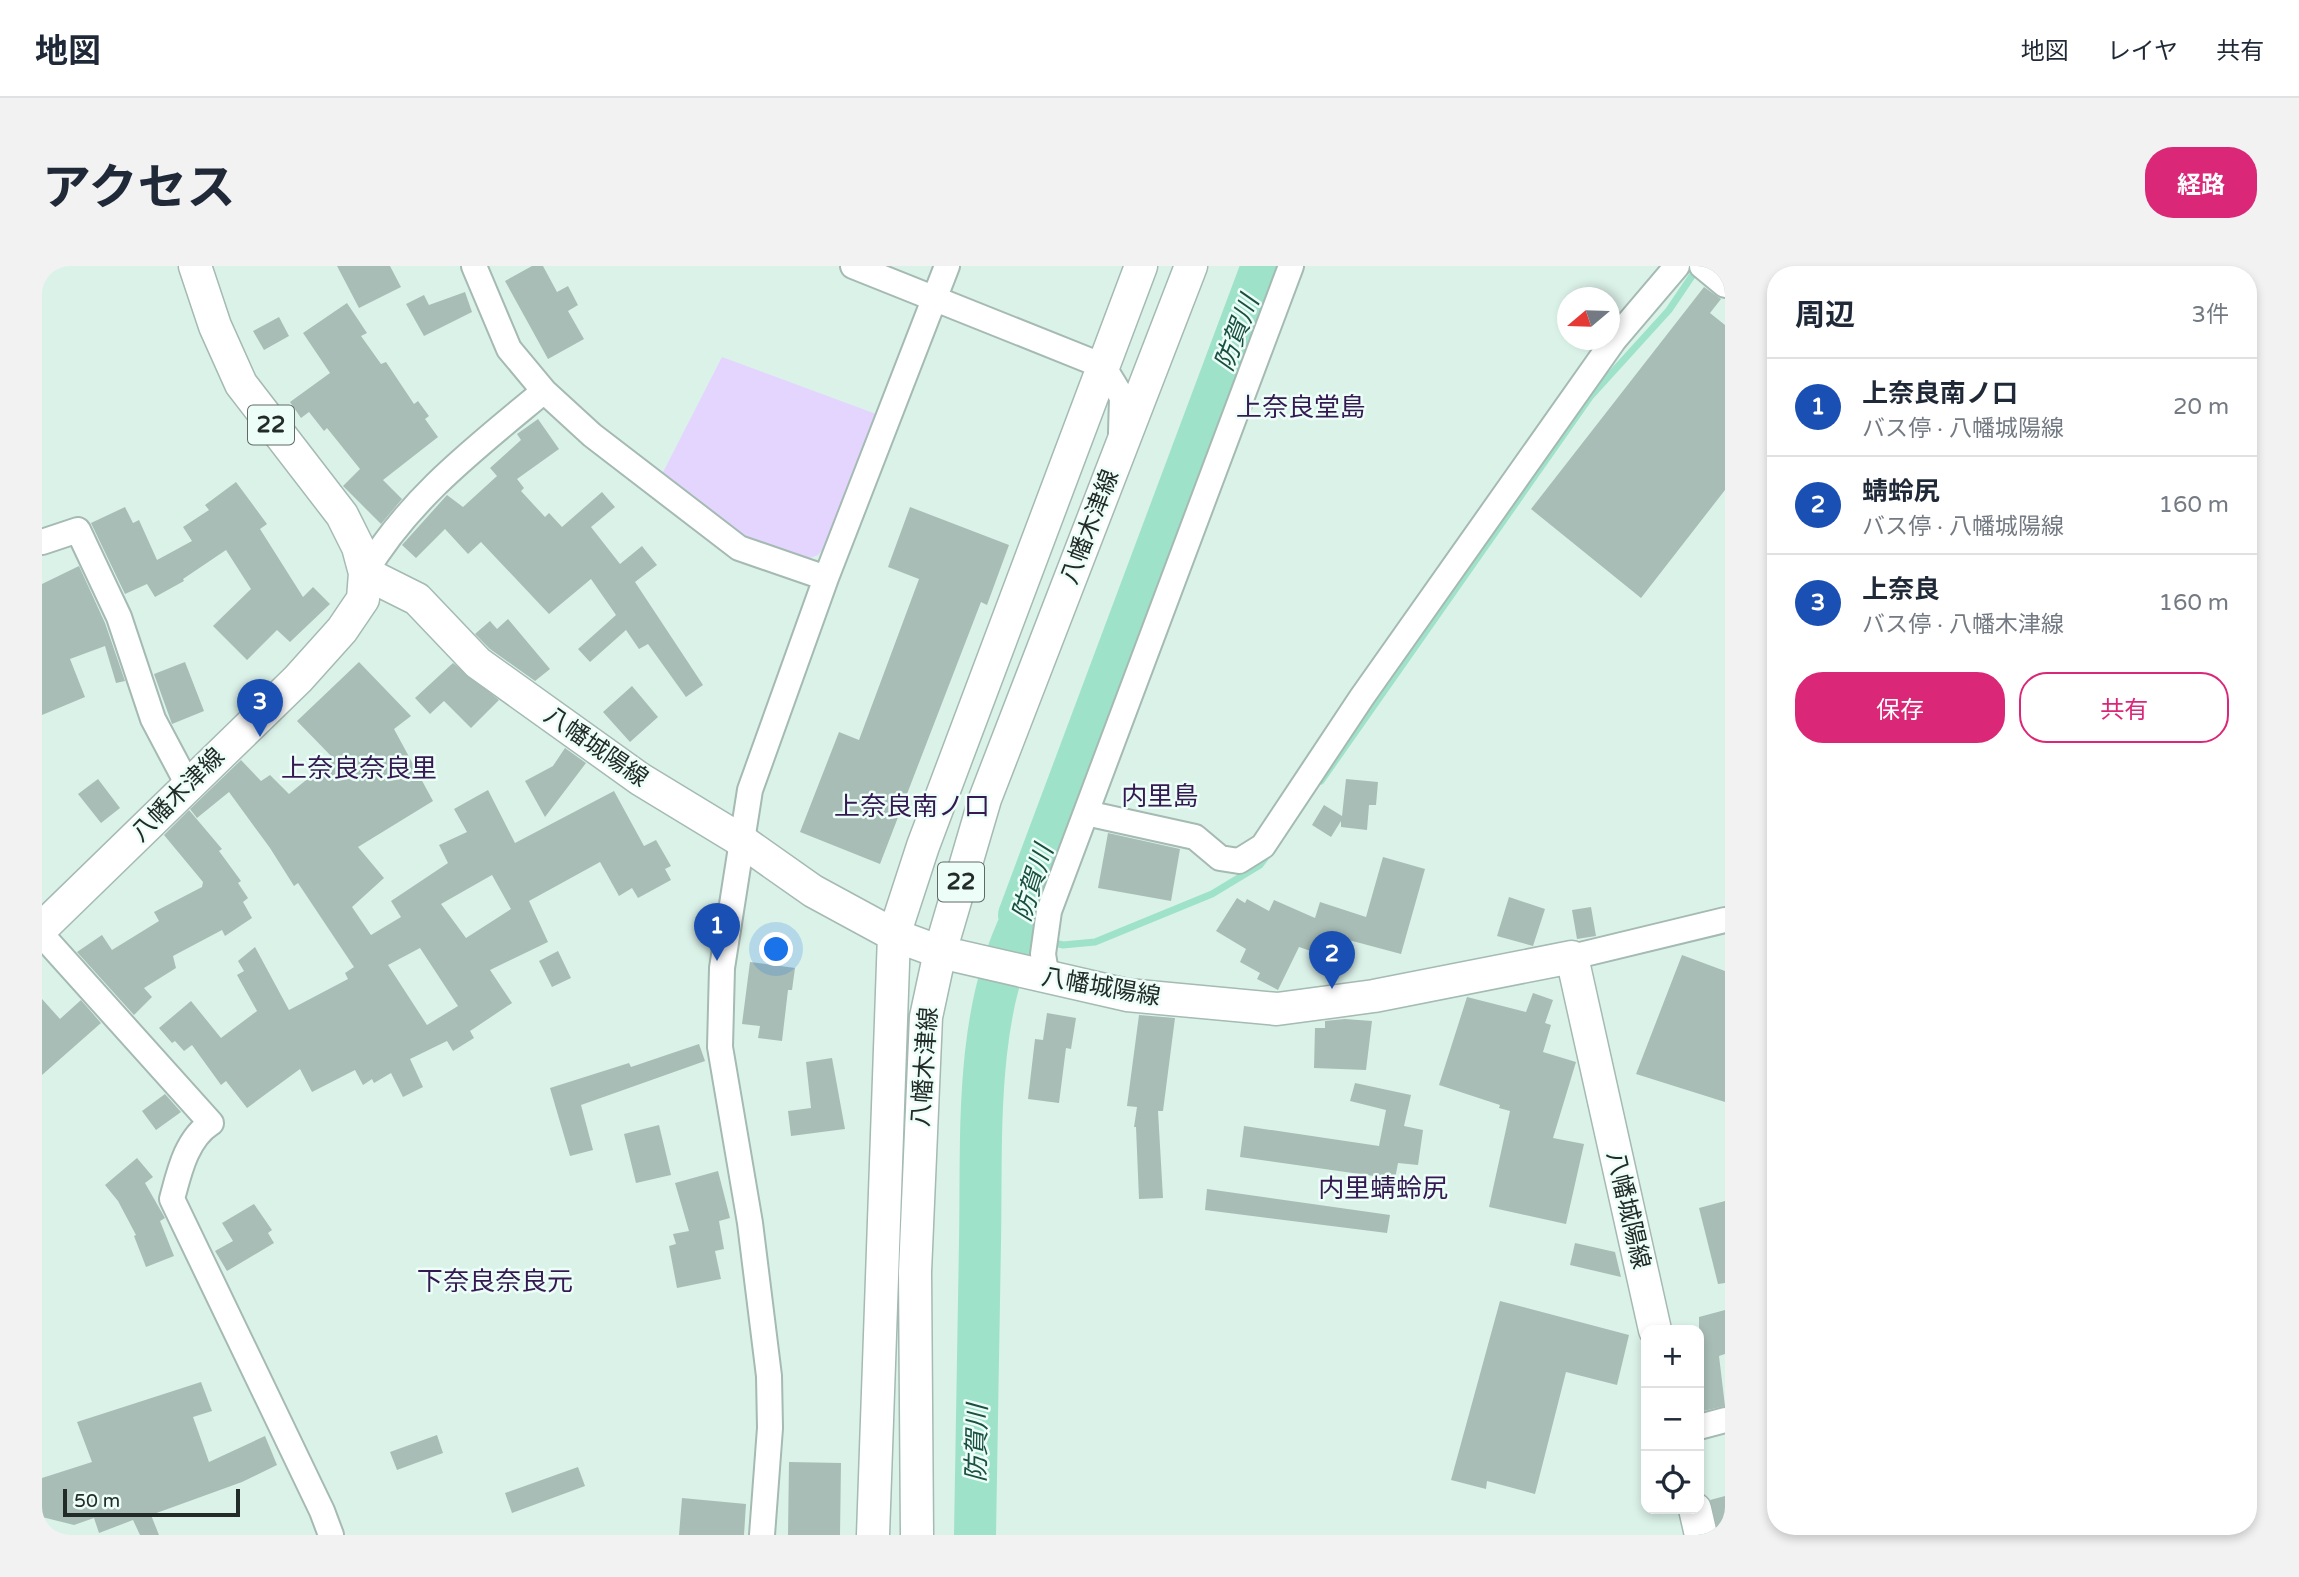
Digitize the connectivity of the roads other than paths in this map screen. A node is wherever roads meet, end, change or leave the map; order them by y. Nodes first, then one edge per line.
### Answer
1 (195, 266) edge
2 (474, 266) edge
3 (853, 266) edge
4 (947, 266) edge
5 (1141, 266) edge
6 (1191, 266) edge
7 (1291, 266) edge
8 (1677, 266) edge
9 (1702, 266) edge
10 (1725, 285) edge
11 (935, 299) junction
12 (1103, 366) junction
13 (544, 391) junction
14 (1121, 446) junction
15 (42, 542) edge
16 (365, 573) junction
17 (825, 578) junction
18 (188, 785) junction
19 (1086, 813) junction
20 (742, 841) junction
21 (1725, 920) edge
22 (44, 921) edge
23 (894, 935) junction
24 (940, 952) junction
25 (1572, 957) junction
26 (1048, 979) junction
27 (1654, 1325) edge
28 (1725, 1420) edge
29 (1704, 1426) edge
30 (1696, 1514) edge
31 (331, 1535) edge
32 (762, 1535) edge
33 (873, 1535) edge
34 (916, 1535) edge
35 (1701, 1535) edge

1 - 16 main road, 八幡木津線 / 22
2 - 13 street
3 - 11 street
4 - 11 street
5 - 12 main road, 八幡木津線 / 22
6 - 14 main road, 八幡木津線 / 22
7 - 19 street
8 - 19 street
9 - 10 street
11 - 12 street
11 - 17 street
12 - 14 street
12 - 23 main road, 八幡木津線 / 22
13 - 16 street
13 - 17 street
14 - 24 main road, 八幡木津線 / 22
15 - 18 street
16 - 18 main road, 八幡木津線 / 22
16 - 20 main road, 八幡城陽線
17 - 20 street
18 - 22 main road, 八幡木津線 / 22
19 - 26 street
20 - 23 main road, 八幡城陽線
20 - 32 street
21 - 25 street
22 - 31 street
23 - 24 main road, 八幡城陽線
23 - 33 main road, 八幡木津線 / 22
24 - 26 main road, 八幡城陽線
24 - 34 main road, 八幡木津線 / 22
25 - 26 main road, 八幡城陽線
25 - 27 main road, 八幡城陽線
28 - 29 street
30 - 35 main road

